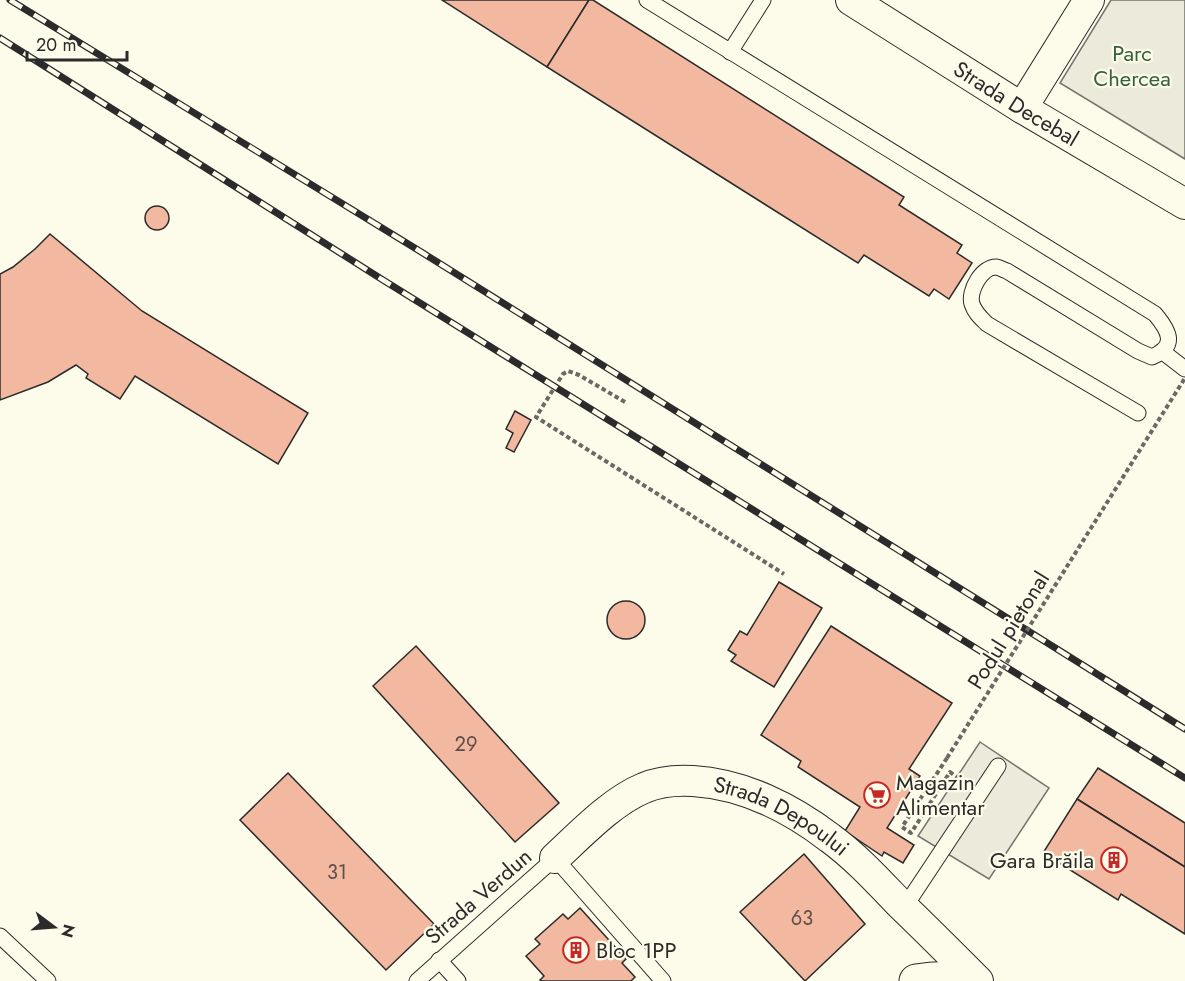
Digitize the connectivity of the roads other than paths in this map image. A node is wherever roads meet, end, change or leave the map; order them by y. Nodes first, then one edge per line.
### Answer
1 (647, 0) edge
2 (763, 0) edge
3 (851, 0) edge
4 (1089, 0) edge
5 (730, 52) junction
6 (1022, 108) junction
7 (1185, 204) edge
8 (1163, 352) junction
9 (1185, 369) edge
10 (1138, 413) dead end
11 (998, 766) dead end
12 (555, 858) junction
13 (904, 908) junction
14 (0, 936) edge
15 (439, 960) junction
16 (48, 981) edge
17 (417, 981) edge
18 (458, 981) edge
19 (663, 981) edge
20 (916, 981) edge
21 (968, 981) edge
22 (978, 981) edge

1 - 5 lane
2 - 5 lane
3 - 6 street, Strada Decebal
4 - 6 street
5 - 8 lane
6 - 7 street, Strada Decebal
8 - 9 lane
8 - 10 lane
11 - 13 lane
12 - 13 street, Strada Depoului
12 - 15 lane, Strada Verdun
12 - 19 lane, Strada Verdun
13 - 22 street, Strada Depoului
14 - 16 lane
15 - 17 lane, Strada Verdun
15 - 18 lane
20 - 21 street

